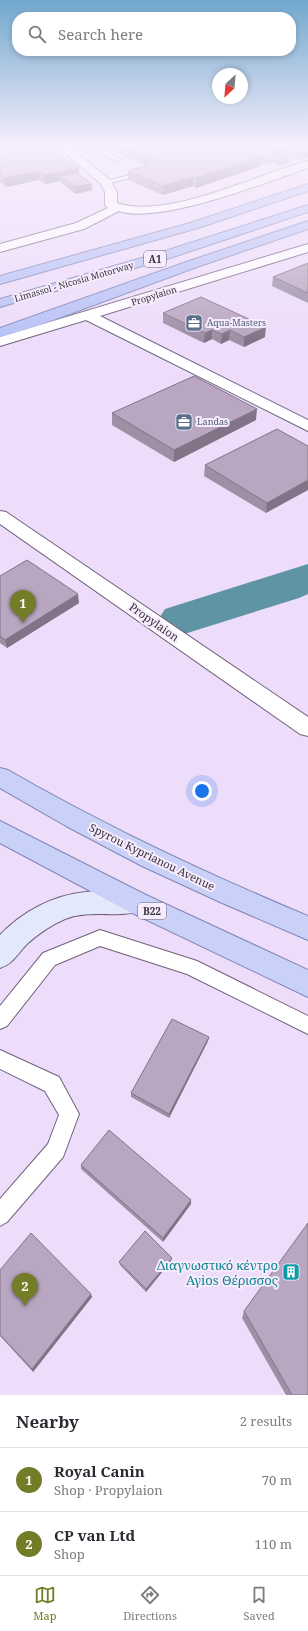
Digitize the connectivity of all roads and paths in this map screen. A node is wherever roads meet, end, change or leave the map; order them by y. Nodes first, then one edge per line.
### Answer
1 (113, 210) edge
2 (131, 210) edge
3 (144, 210) edge
4 (204, 210) edge
5 (243, 210) edge
6 (302, 210) edge
7 (188, 215) dead end
8 (308, 225) edge
9 (150, 226) dead end
10 (0, 248) edge
11 (308, 248) edge
12 (14, 264) dead end
13 (193, 264) junction
14 (0, 280) edge
15 (0, 303) edge
16 (88, 316) junction
17 (0, 321) edge
18 (0, 333) edge
19 (0, 342) edge
20 (308, 426) edge
21 (0, 516) edge
22 (308, 728) edge
23 (0, 777) edge
24 (0, 831) edge
25 (135, 902) junction
26 (308, 928) edge
27 (0, 956) edge
28 (308, 984) edge
29 (0, 1020) edge
30 (308, 1025) edge
31 (0, 1059) edge
32 (0, 1215) edge

1 - 10 street
2 - 3 street
4 - 7 highway
5 - 14 highway, A1
6 - 15 highway, Limassol - Nicosia Motorway / A1
8 - 13 highway
9 - 12 highway
11 - 16 street, Propylaion
13 - 17 highway
13 - 18 highway
16 - 19 street, Propylaion
16 - 20 street
21 - 22 street, Propylaion
23 - 26 main road, Spyrou Kyprianou Avenue
24 - 25 main road, B22
25 - 27 main road
25 - 28 main road, B22
29 - 30 lane
31 - 32 lane

